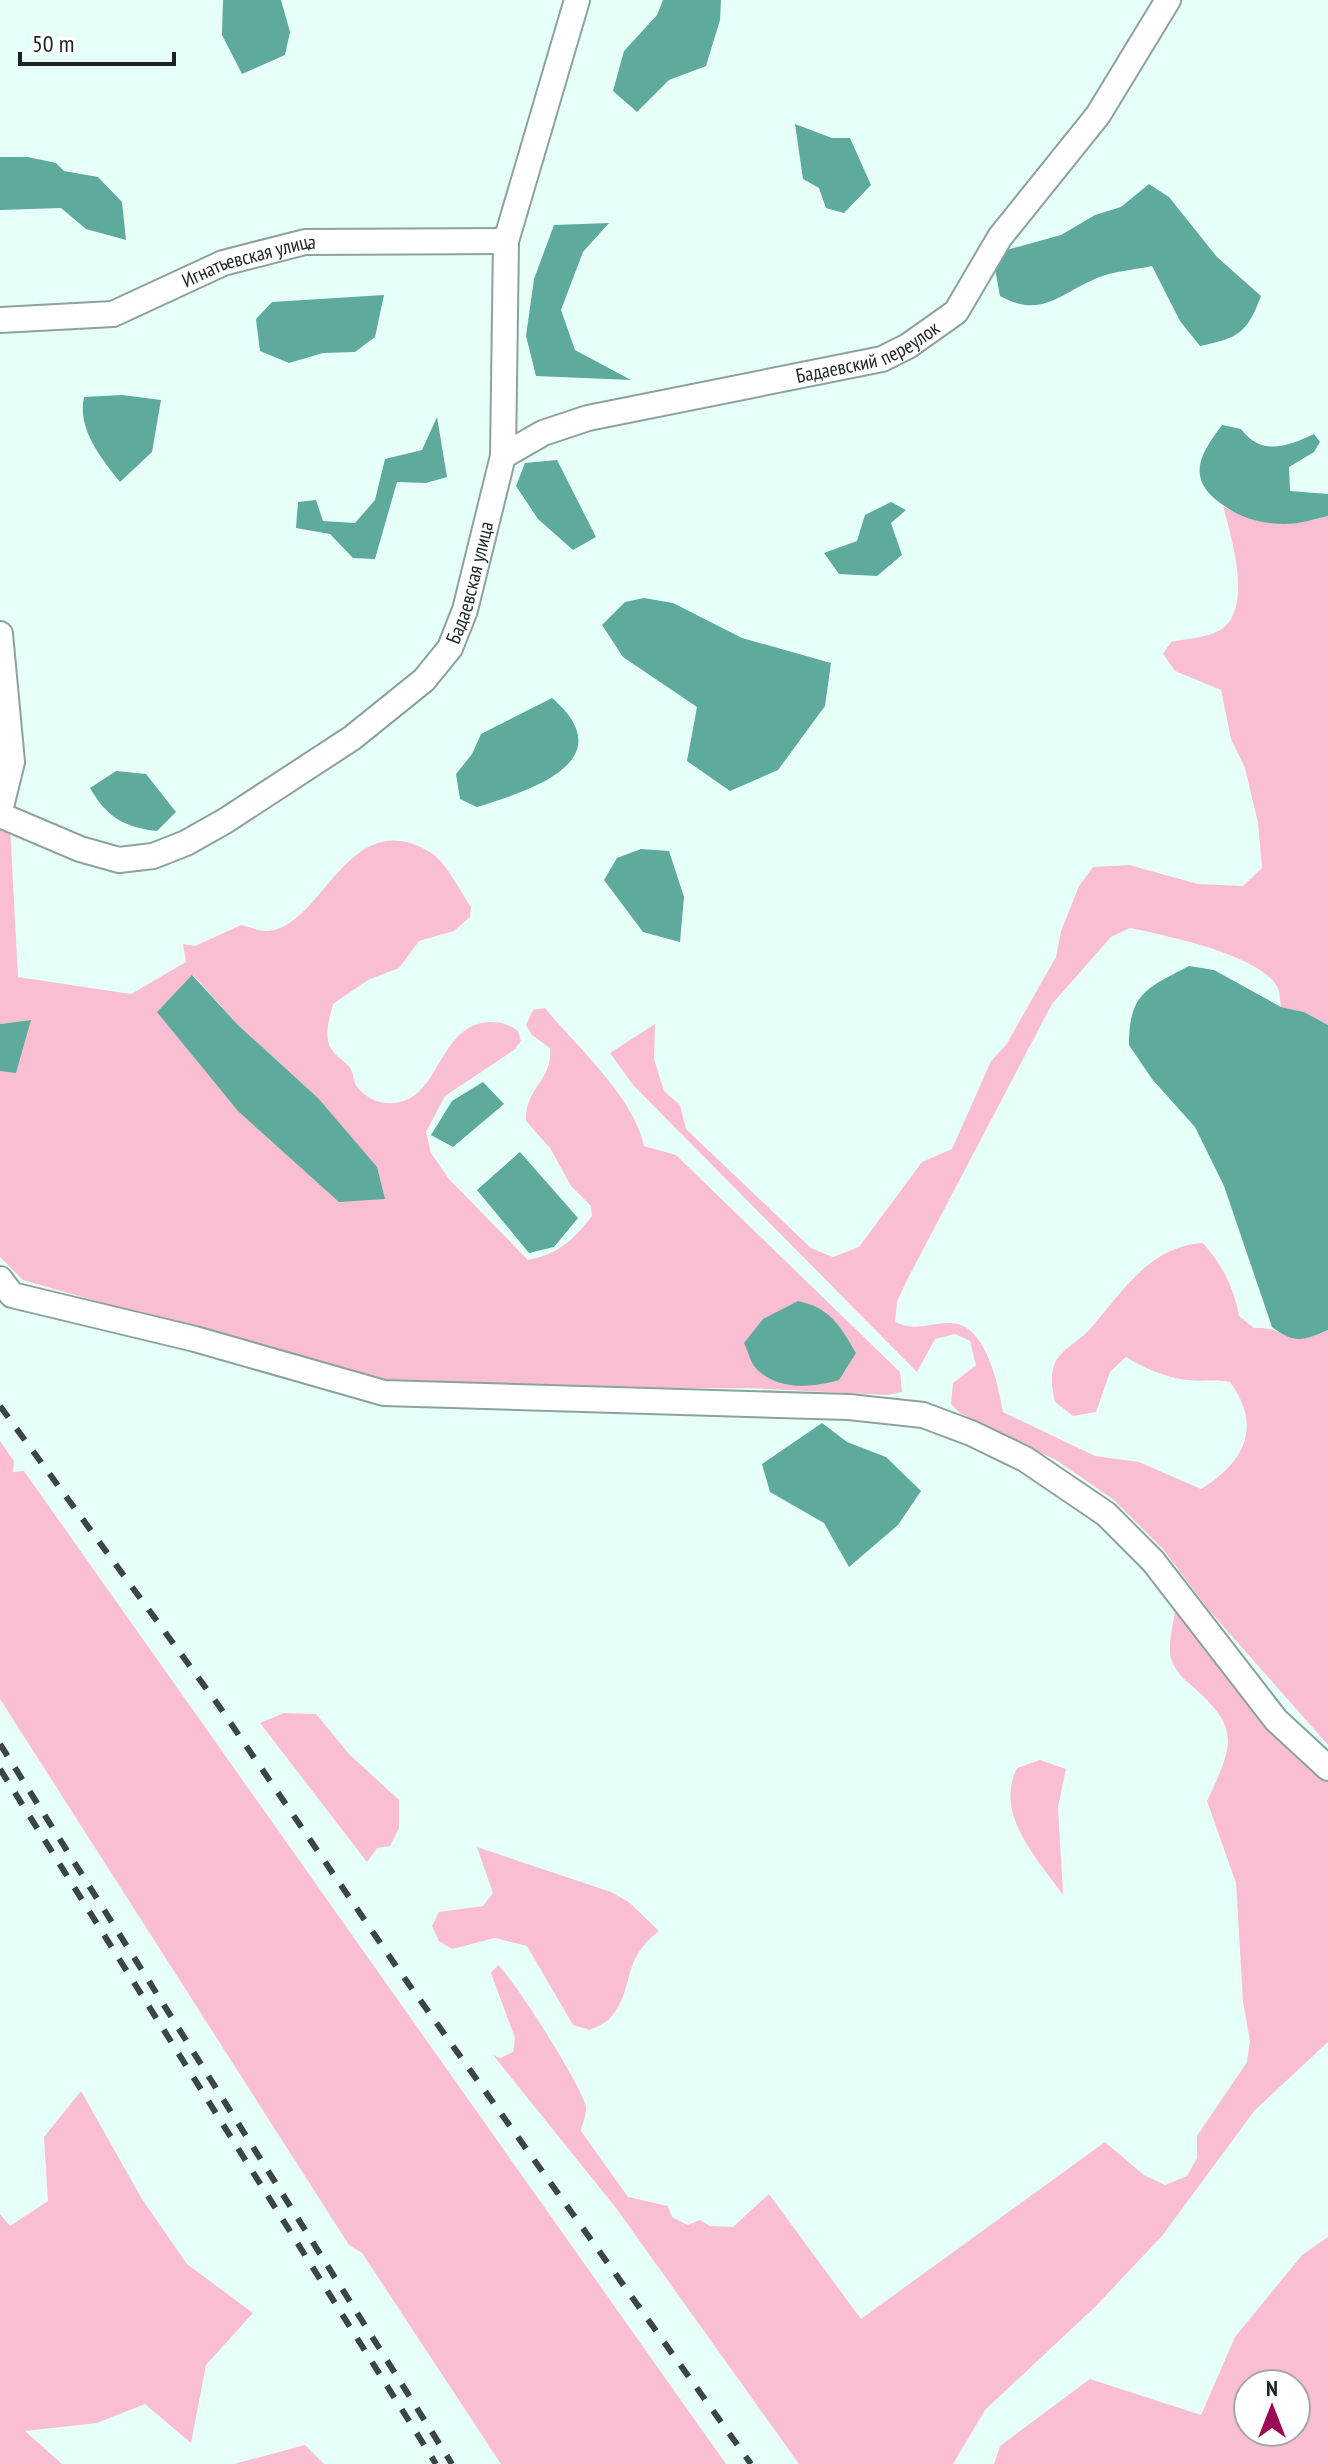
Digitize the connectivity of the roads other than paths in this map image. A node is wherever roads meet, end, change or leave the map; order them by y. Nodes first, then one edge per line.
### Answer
1 (577, 0) edge
2 (1168, 0) edge
3 (506, 241) junction
4 (0, 320) edge
5 (503, 456) junction
6 (0, 634) edge
7 (0, 813) edge
8 (6, 1287) edge
9 (1328, 1768) edge

1 - 3 street, Бадаевская улица
2 - 5 street, Бадаевский переулок
3 - 4 street, Игнатьевская улица
3 - 5 street, Бадаевская улица
5 - 7 street, Бадаевская улица
6 - 7 street
8 - 9 street

